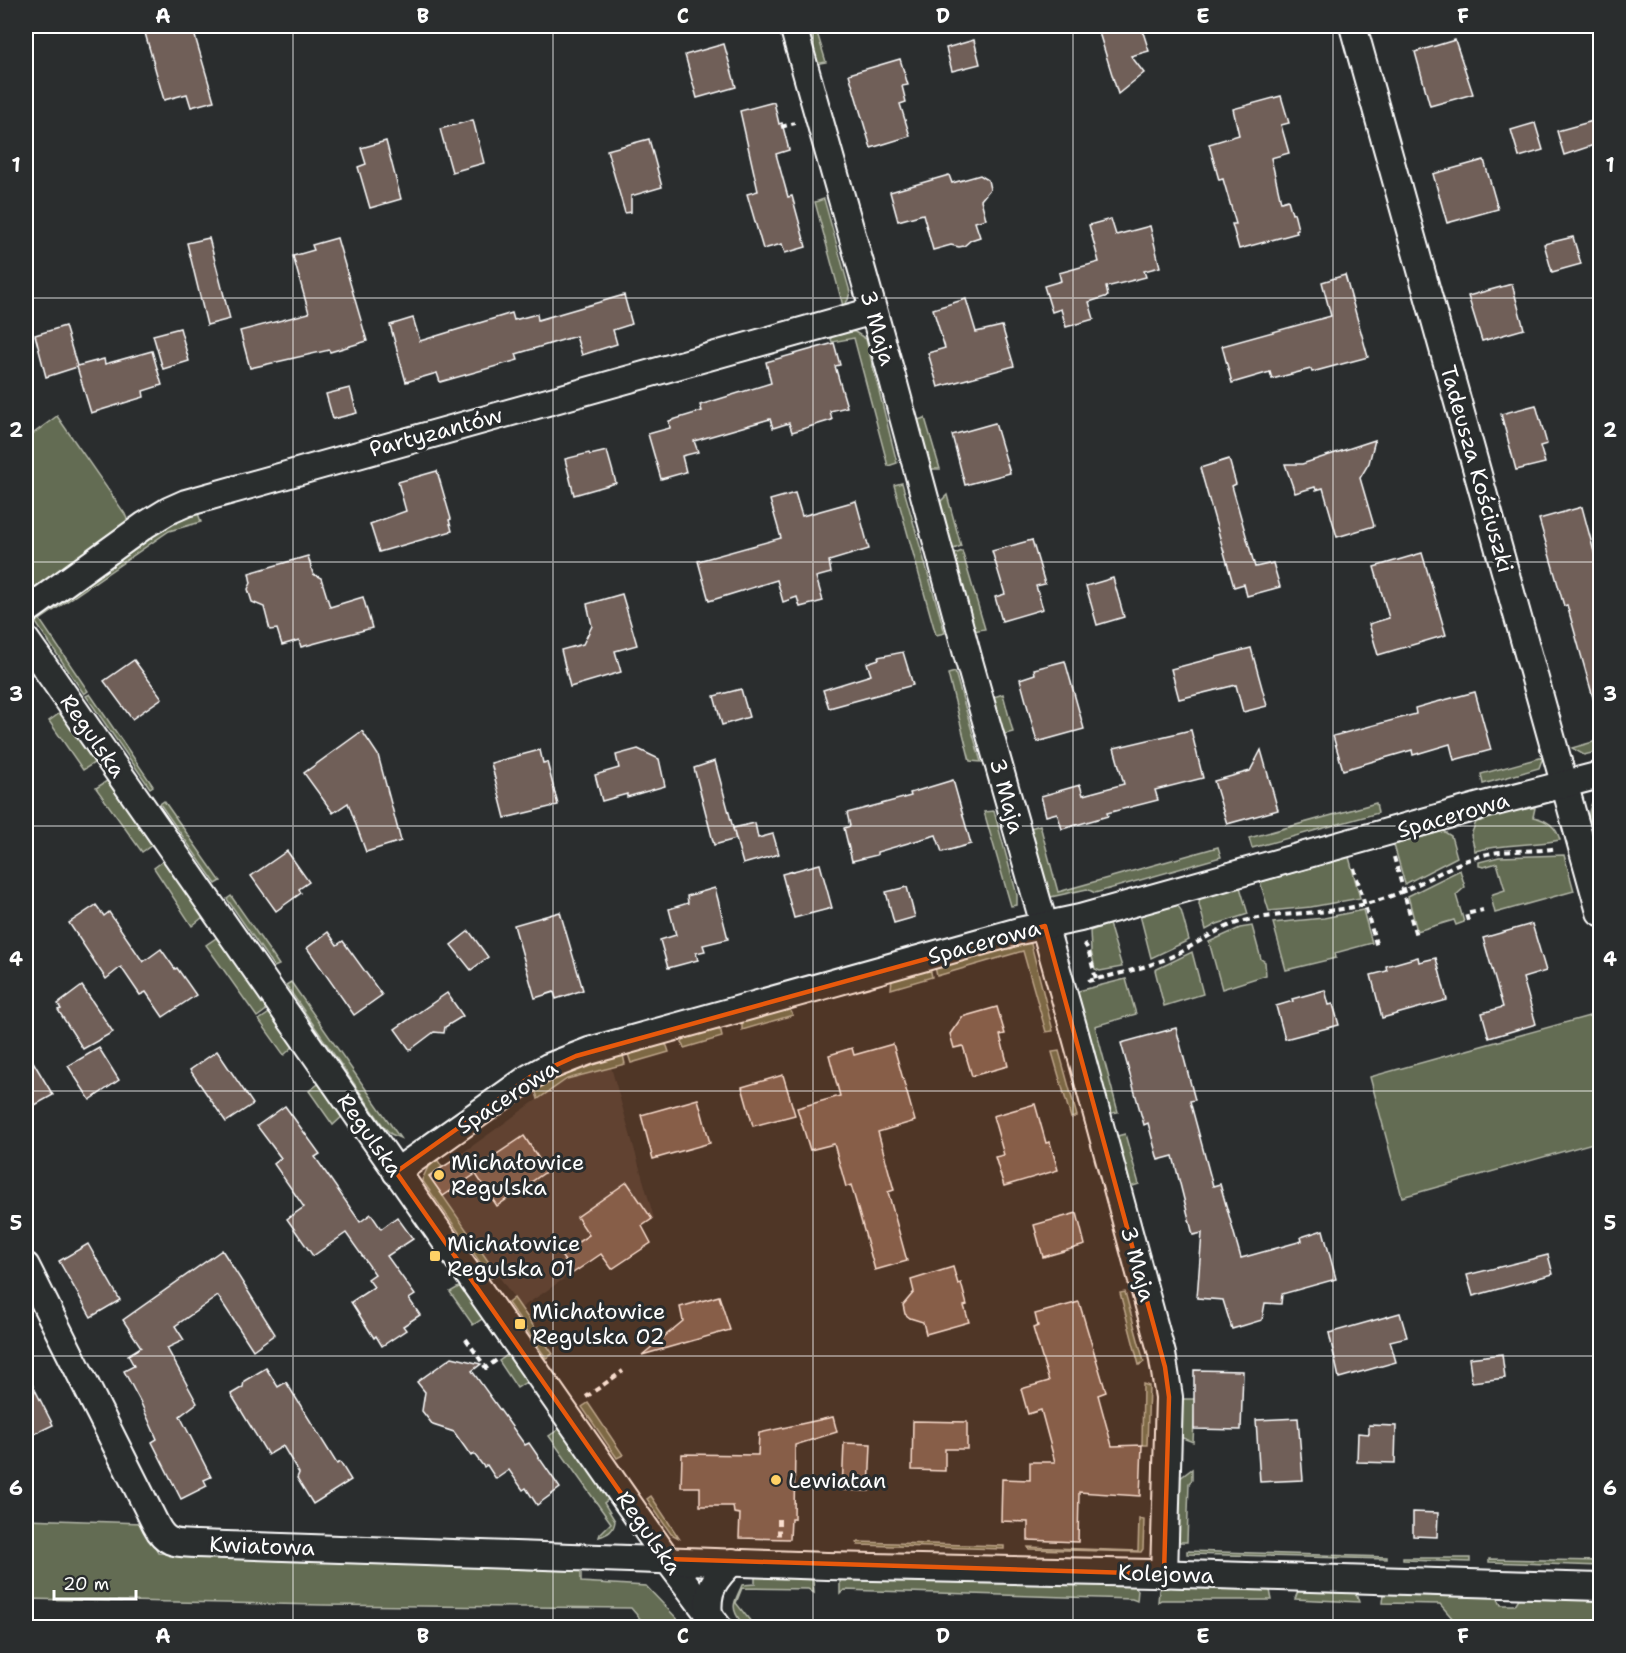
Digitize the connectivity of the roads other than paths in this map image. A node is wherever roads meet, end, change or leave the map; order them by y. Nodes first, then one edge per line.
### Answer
1 (793, 26) edge
2 (1353, 26) edge
3 (873, 311) junction
4 (26, 611) edge
5 (26, 640) edge
6 (1600, 775) edge
7 (1565, 785) junction
8 (1600, 912) edge
9 (1045, 926) junction
10 (396, 1172) junction
11 (26, 1266) edge
12 (667, 1559) junction
13 (732, 1562) junction
14 (1164, 1574) junction
15 (1600, 1587) edge
16 (714, 1621) edge

1 - 3 street, 3 Maja
2 - 7 street, Tadeusza Kościuszki
3 - 4 street, Partyzantów
3 - 9 street, 3 Maja
5 - 10 street, Regulska
6 - 7 street, Spacerowa
7 - 8 street, Tadeusza Kościuszki
7 - 9 street, Spacerowa
9 - 10 street, Spacerowa
9 - 14 street, 3 Maja
10 - 12 street, Regulska
11 - 12 street, Kwiatowa
12 - 13 street, Kolejowa
12 - 16 street, Regulska
13 - 14 street, Kolejowa
13 - 16 street
14 - 15 street, Kolejowa

